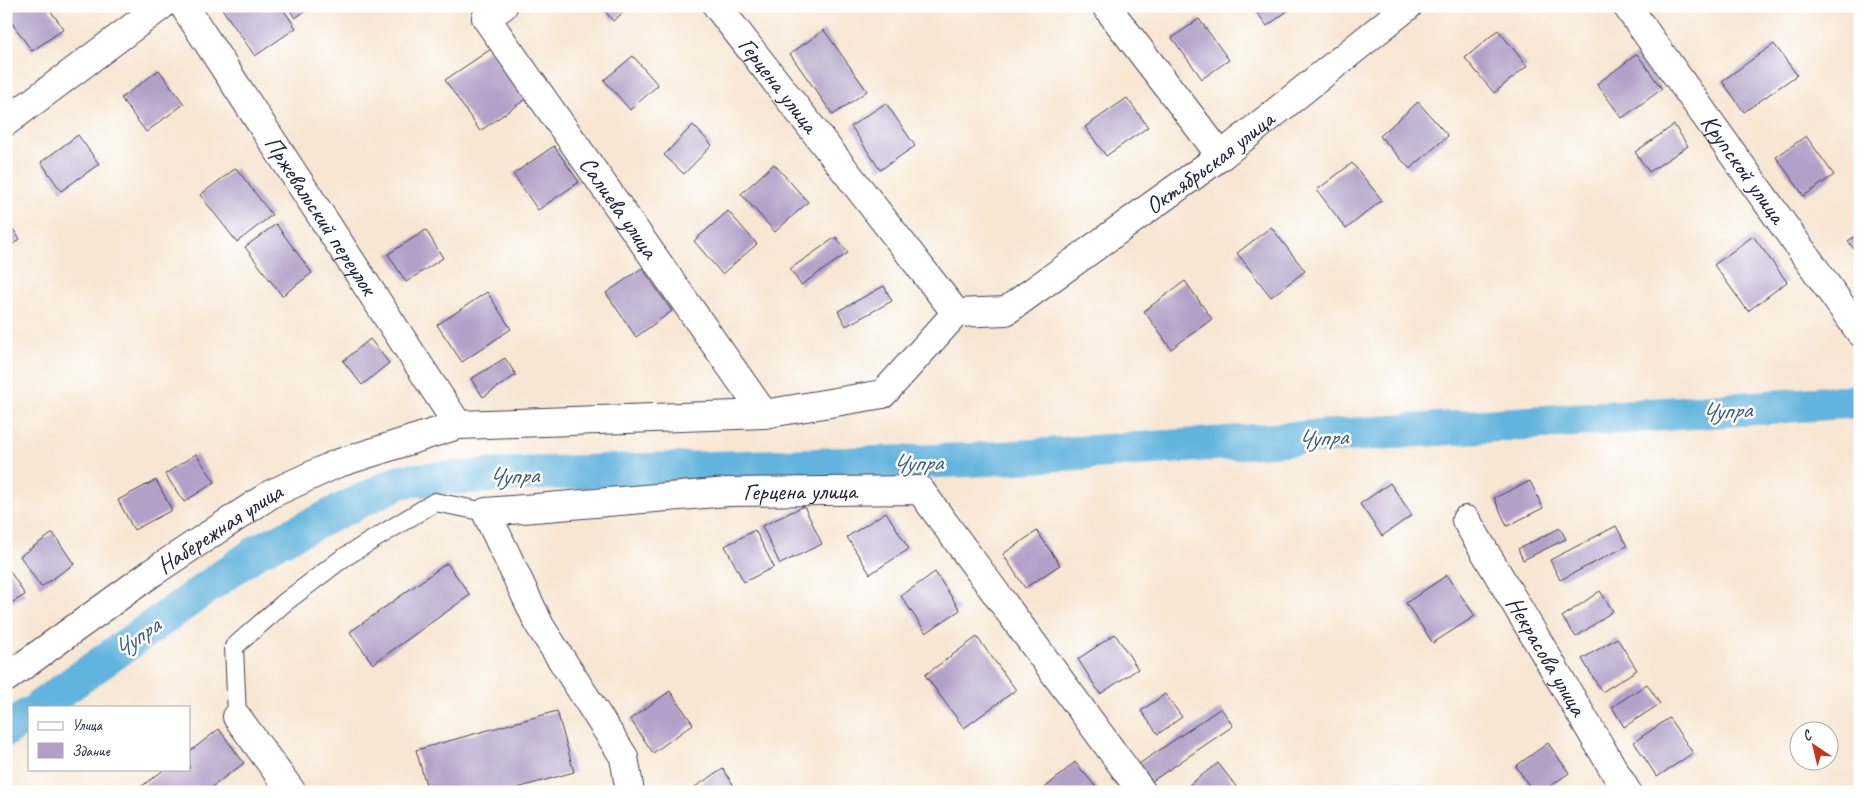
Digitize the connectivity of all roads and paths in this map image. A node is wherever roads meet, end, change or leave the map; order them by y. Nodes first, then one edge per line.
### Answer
1 (161, 6) edge
2 (184, 6) edge
3 (503, 6) edge
4 (716, 6) edge
5 (1106, 6) edge
6 (1408, 6) edge
7 (1627, 6) edge
8 (6, 122) edge
9 (1221, 156) junction
10 (956, 313) junction
11 (1860, 332) edge
12 (764, 414) junction
13 (458, 425) junction
14 (486, 512) junction
15 (1466, 520) dead end
16 (6, 678) edge
17 (237, 717) joint
18 (292, 792) edge
19 (630, 792) edge
20 (1142, 792) edge
21 (1627, 792) edge

1 - 8 street
2 - 13 street, Пржевальский переулок
3 - 12 street, Салиева улица
4 - 10 street, Герцена улица
5 - 9 street
6 - 9 street, Октябрьская улица
7 - 11 street, Крупской улица
9 - 10 street, Октябрьская улица
10 - 12 street, Набережная улица
12 - 13 street, Набережная улица
13 - 16 street, Набережная улица
14 - 17 lane
14 - 19 street
14 - 20 street, Герцена улица
15 - 21 street, Некрасова улица
17 - 18 street

